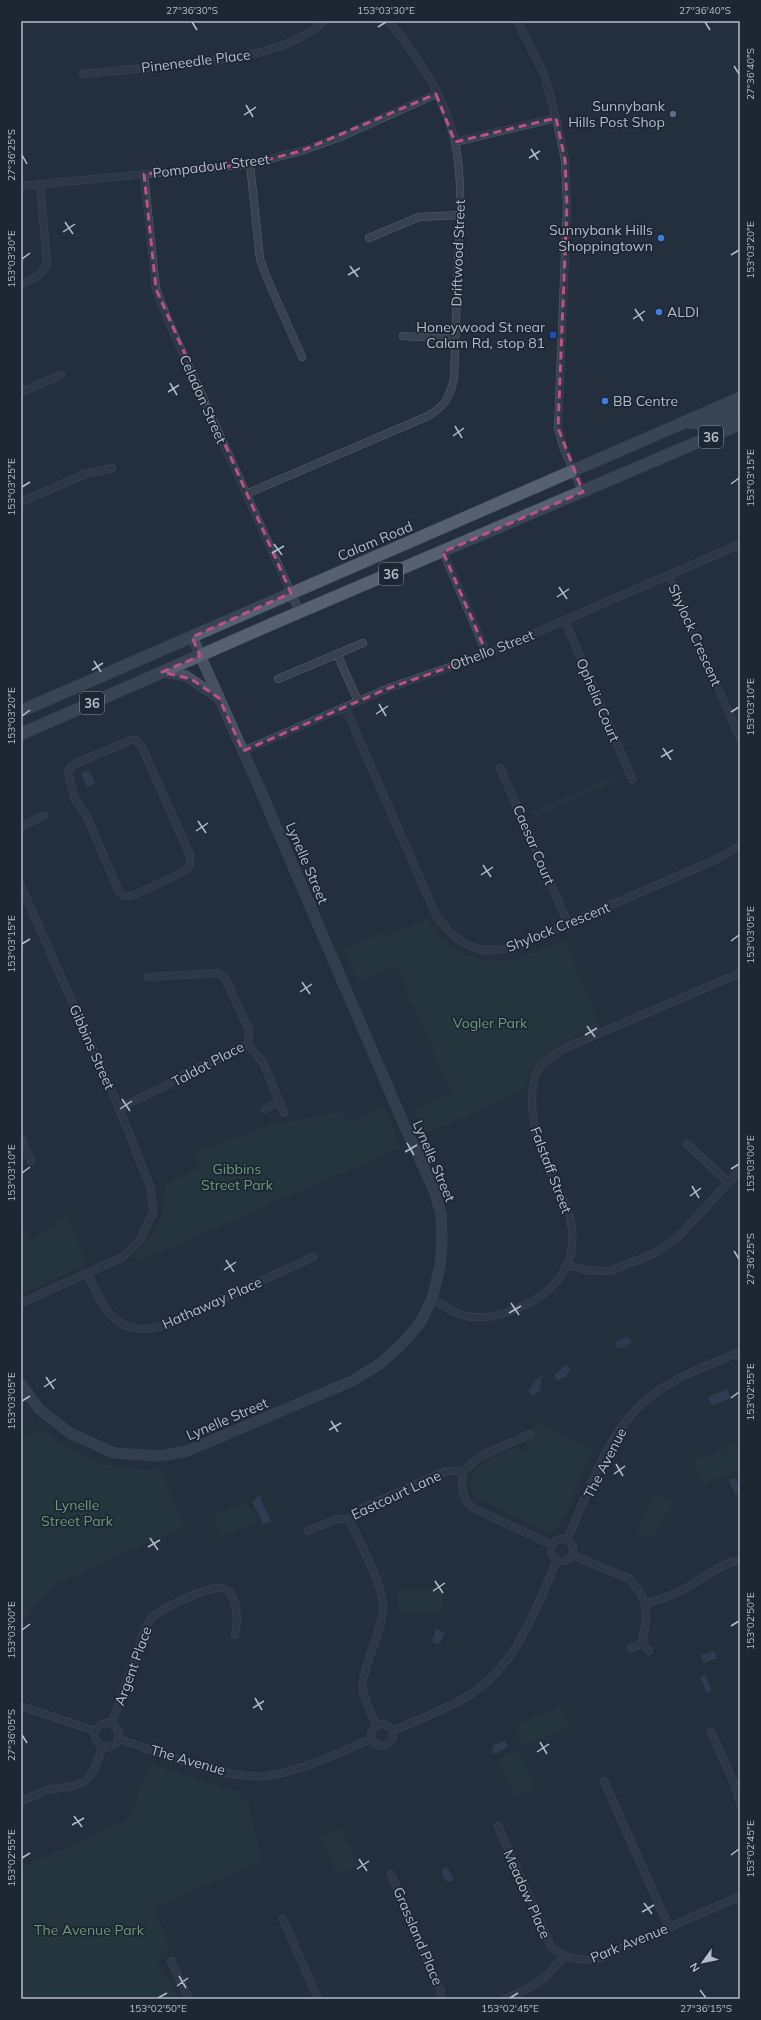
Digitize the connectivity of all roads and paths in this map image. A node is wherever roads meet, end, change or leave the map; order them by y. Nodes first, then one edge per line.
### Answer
1 (324, 21) edge
2 (388, 21) edge
3 (518, 21) edge
4 (83, 74) dead end
5 (436, 94) junction
6 (556, 118) junction
7 (455, 142) junction
8 (250, 164) junction
9 (144, 174) junction
10 (40, 184) junction
11 (21, 186) edge
12 (460, 215) junction
13 (369, 238) dead end
14 (21, 284) edge
15 (403, 336) dead end
16 (455, 339) junction
17 (302, 357) dead end
18 (61, 374) dead end
19 (21, 392) edge
20 (740, 398) edge
21 (740, 411) edge
22 (686, 422) junction
23 (740, 424) edge
24 (112, 468) dead end
25 (573, 470) junction
26 (583, 492) junction
27 (246, 494) junction
28 (21, 502) edge
29 (740, 544) edge
30 (443, 552) junction
31 (669, 576) junction
32 (291, 593) junction
33 (300, 613) junction
34 (565, 621) junction
35 (192, 637) junction
36 (363, 643) dead end
37 (338, 654) junction
38 (487, 654) junction
39 (200, 656) junction
40 (162, 672) junction
41 (278, 679) dead end
42 (219, 698) junction
43 (358, 701) junction
44 (345, 707) junction
45 (21, 711) edge
46 (21, 734) edge
47 (740, 738) edge
48 (242, 751) junction
49 (500, 768) dead end
50 (632, 779) dead end
51 (75, 800) joint
52 (44, 816) dead end
53 (21, 826) edge
54 (740, 846) edge
55 (21, 886) edge
56 (568, 924) junction
57 (740, 973) edge
58 (148, 977) dead end
59 (248, 1045) junction
60 (279, 1102) junction
61 (119, 1108) junction
62 (265, 1109) dead end
63 (284, 1113) dead end
64 (21, 1138) edge
65 (687, 1144) dead end
66 (31, 1161) dead end
67 (740, 1170) edge
68 (728, 1182) junction
69 (313, 1257) dead end
70 (568, 1265) junction
71 (88, 1273) junction
72 (432, 1300) junction
73 (21, 1303) edge
74 (740, 1352) edge
75 (21, 1384) edge
76 (530, 1434) dead end
77 (463, 1471) junction
78 (350, 1519) junction
79 (308, 1531) dead end
80 (567, 1540) junction
81 (552, 1546) junction
82 (572, 1555) junction
83 (557, 1560) junction
84 (740, 1560) edge
85 (645, 1604) junction
86 (235, 1635) dead end
87 (642, 1642) junction
88 (631, 1648) dead end
89 (649, 1651) dead end
90 (21, 1706) edge
91 (112, 1723) junction
92 (376, 1725) junction
93 (95, 1731) junction
94 (392, 1731) junction
95 (711, 1732) dead end
96 (119, 1739) junction
97 (371, 1739) junction
98 (104, 1747) junction
99 (604, 1781) dead end
100 (21, 1801) edge
101 (740, 1803) edge
102 (498, 1826) dead end
103 (392, 1874) dead end
104 (740, 1896) edge
105 (283, 1919) dead end
106 (669, 1927) junction
107 (563, 1956) junction
108 (171, 1961) dead end
109 (189, 1999) edge
110 (318, 1999) edge
111 (441, 1999) edge
112 (505, 1999) edge

1 - 4 street, Pineneedle Place
2 - 5 street, Driftwood Street
3 - 6 street
5 - 7 street, Driftwood Street
5 - 8 street, Pompadour Street
6 - 7 street
6 - 25 street
7 - 12 street, Driftwood Street
8 - 9 street, Pompadour Street
8 - 17 street
9 - 10 street, Pompadour Street
9 - 27 street, Celadon Street
10 - 11 street, Pompadour Street
10 - 14 street
12 - 13 street
12 - 16 street, Driftwood Street
15 - 16 street
16 - 27 street, Driftwood Street
18 - 19 street
20 - 22 main road, Calam Road / 36
21 - 22 main road
22 - 25 main road, Calam Road / 36
23 - 26 main road, 36
24 - 28 street
25 - 26 street
25 - 32 main road, Calam Road / 36
26 - 30 main road, 36
27 - 32 street, Celadon Street
29 - 31 street, Othello Street
30 - 33 main road, 36
30 - 38 street
31 - 34 street, Othello Street
31 - 47 street, Shylock Crescent
32 - 33 street, Celadon Street
32 - 35 main road, Calam Road / 36
33 - 39 main road, 36
34 - 38 street, Othello Street
34 - 50 street, Ophelia Court
35 - 39 street, Lynelle Street
35 - 45 main road, Calam Road / 36
36 - 37 street
37 - 41 street
37 - 43 street
38 - 43 street, Othello Street
39 - 40 main road, 36
39 - 42 street, Lynelle Street
40 - 42 street
40 - 46 main road, 36
42 - 48 street, Lynelle Street
43 - 44 street, Othello Street
44 - 48 street, Othello Street
44 - 56 street, Shylock Crescent
48 - 72 street, Lynelle Street
49 - 56 street, Caesar Court
51 - 51 street
52 - 53 street
54 - 56 street, Shylock Crescent
55 - 61 street, Gibbins Street
57 - 70 street, Falstaff Street
58 - 59 street, Taldot Place
59 - 60 street
59 - 61 street, Taldot Place
60 - 62 street
60 - 63 street
61 - 71 street, Gibbins Street
64 - 66 street
65 - 68 street
67 - 68 street
68 - 70 street
69 - 71 street, Hathaway Place
70 - 72 street, Falstaff Street
71 - 73 street, Gibbins Street
72 - 75 street, Lynelle Street
74 - 80 street, The Avenue
76 - 77 street
77 - 78 street, Eastcourt Lane
77 - 81 street
78 - 79 street, Eastcourt Lane
78 - 92 street
80 - 81 street
80 - 82 street
81 - 83 street
82 - 83 street
82 - 85 street
83 - 94 street
84 - 85 street
85 - 87 street
86 - 91 street, Argent Place
87 - 88 street
87 - 89 street
90 - 93 street
91 - 93 street
91 - 96 street
92 - 94 street
92 - 97 street
93 - 98 street
94 - 97 street
95 - 101 street
96 - 97 street, The Avenue
96 - 98 street
98 - 100 street
99 - 106 street
102 - 107 street, Meadow Place
103 - 111 street, Grassland Place
104 - 106 street, Park Avenue
105 - 110 street
106 - 107 street, Park Avenue
107 - 112 street
108 - 109 street

